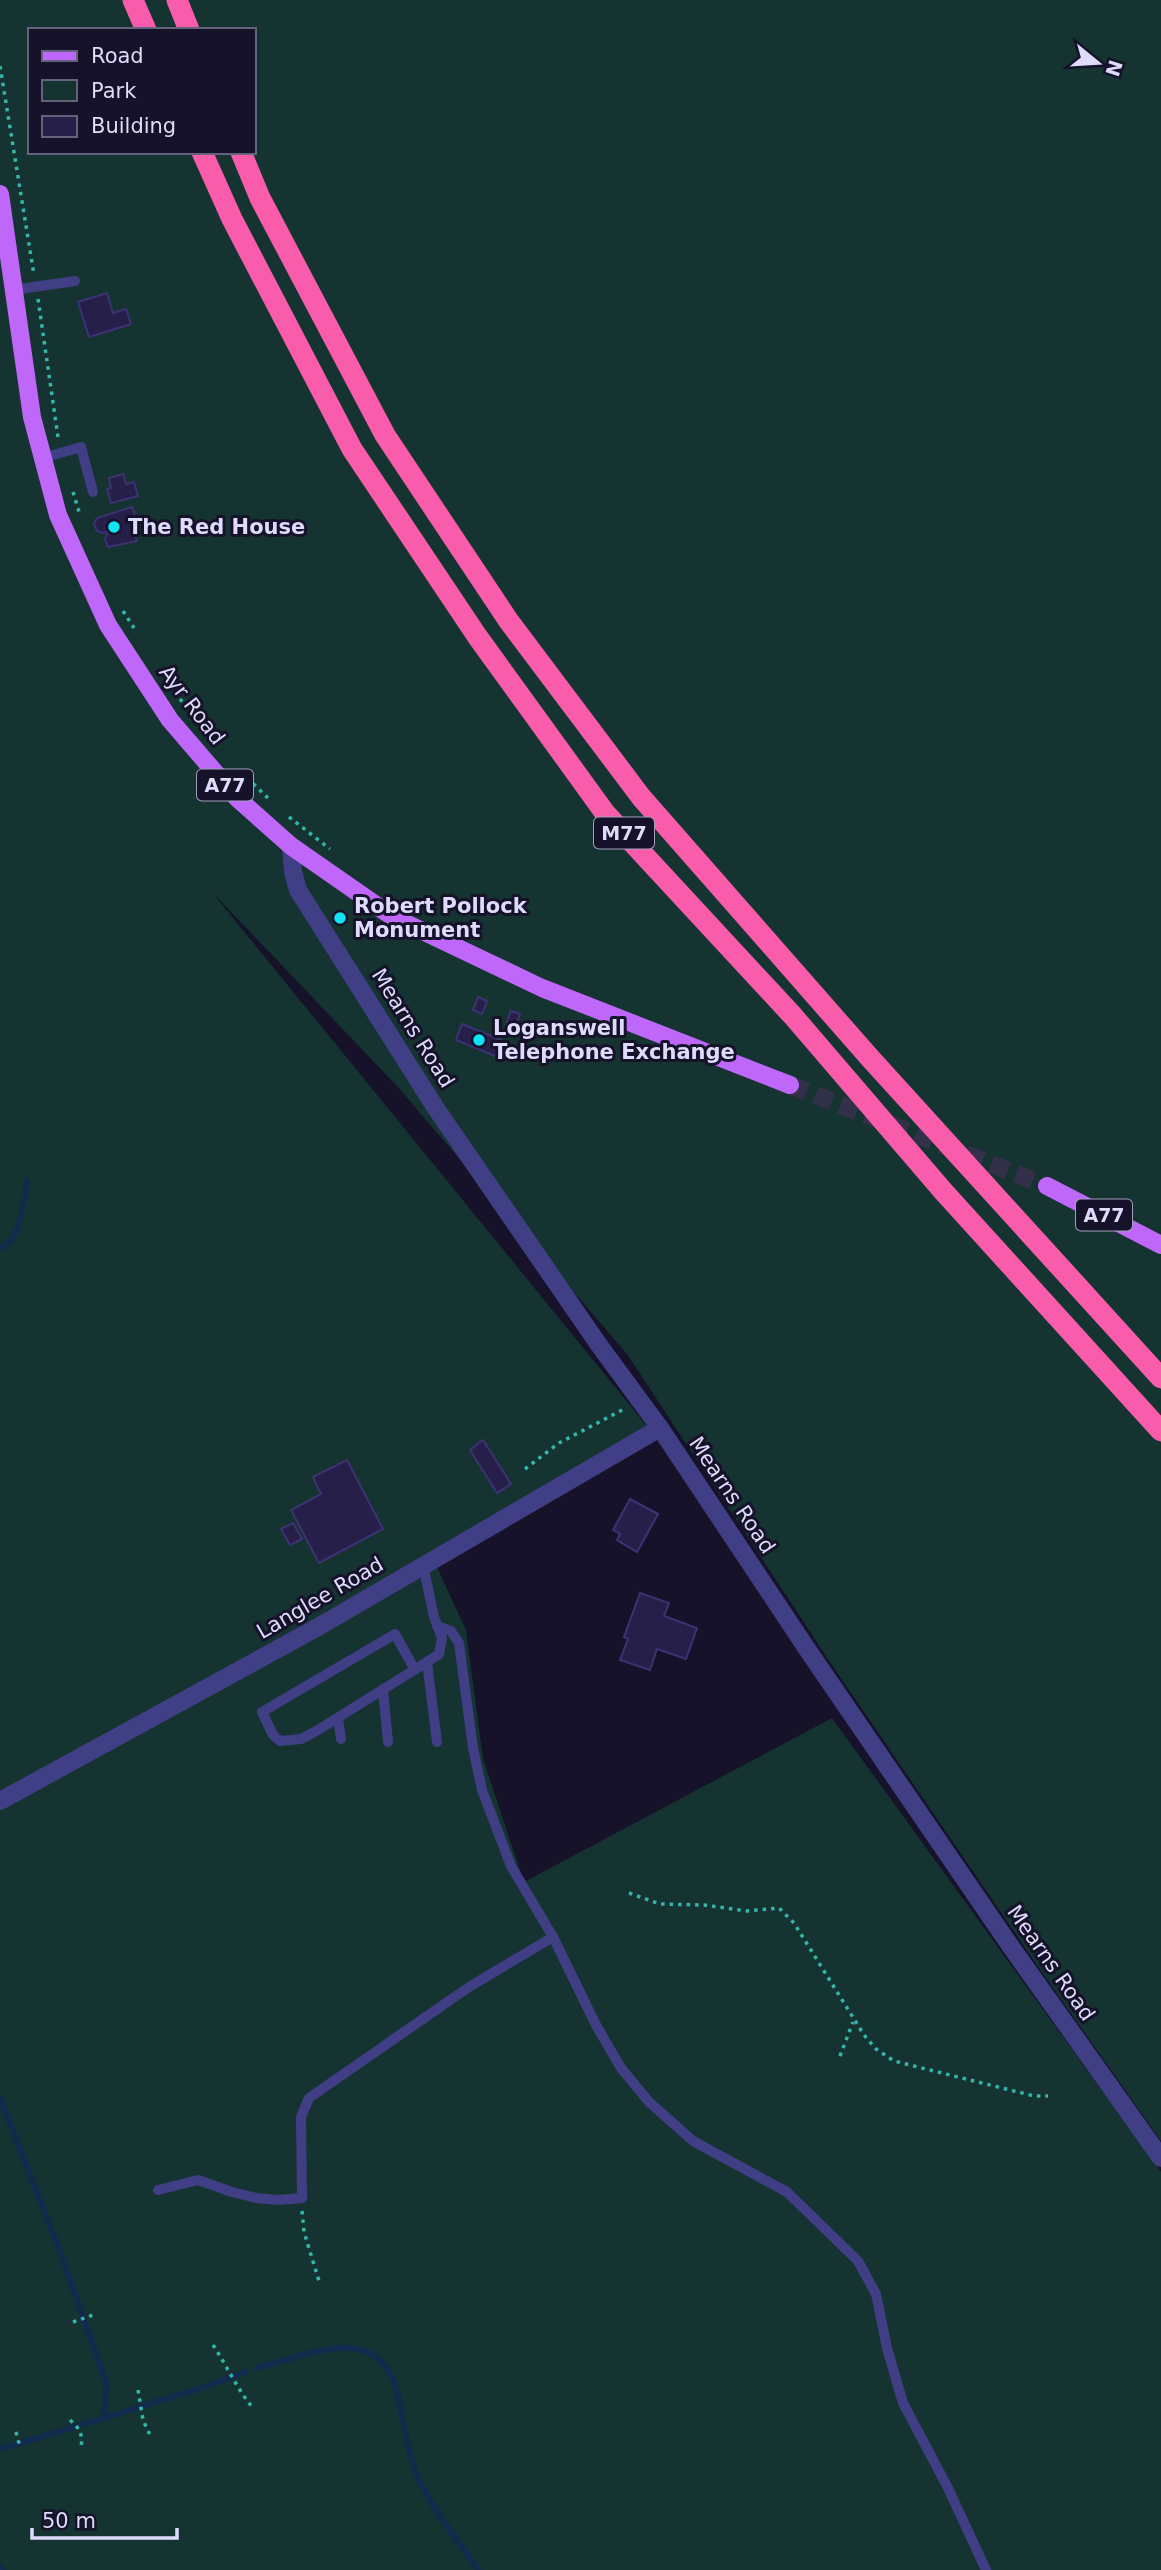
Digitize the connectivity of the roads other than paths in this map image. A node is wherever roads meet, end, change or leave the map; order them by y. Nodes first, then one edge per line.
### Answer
1 (133, 0) edge
2 (177, 0) edge
3 (145, 28) edge
4 (189, 28) edge
5 (203, 154) edge
6 (242, 154) edge
7 (0, 194) edge
8 (75, 281) dead end
9 (13, 290) junction
10 (43, 458) junction
11 (93, 492) dead end
12 (292, 846) junction
13 (790, 1085) tunnel mouth
14 (1047, 1186) tunnel mouth
15 (1161, 1245) edge
16 (1161, 1378) edge
17 (660, 1428) junction
18 (1161, 1431) edge
19 (423, 1565) junction
20 (437, 1626) junction
21 (427, 1662) junction
22 (415, 1670) junction
23 (383, 1689) junction
24 (338, 1718) junction
25 (341, 1739) dead end
26 (388, 1742) dead end
27 (437, 1742) dead end
28 (0, 1801) edge
29 (554, 1937) junction
30 (1161, 2158) edge
31 (158, 2190) dead end
32 (986, 2570) edge

1 - 3 highway
2 - 4 highway
5 - 18 highway, M77
6 - 16 highway, M77
7 - 9 main road, Ayr Road / A77
8 - 9 lane
9 - 10 main road, Ayr Road / A77
10 - 11 lane
10 - 12 main road, Ayr Road / A77
12 - 13 main road, Ayr Road / A77
12 - 17 street, Mearns Road
14 - 15 main road, A77
17 - 19 street, Langlee Road
17 - 30 street, Mearns Road
19 - 20 lane
19 - 28 street, Langlee Road
20 - 21 lane
20 - 29 lane
21 - 22 lane
21 - 27 lane
22 - 23 lane
22 - 24 lane
23 - 24 lane
23 - 26 lane
24 - 25 lane
29 - 31 lane
29 - 32 lane

